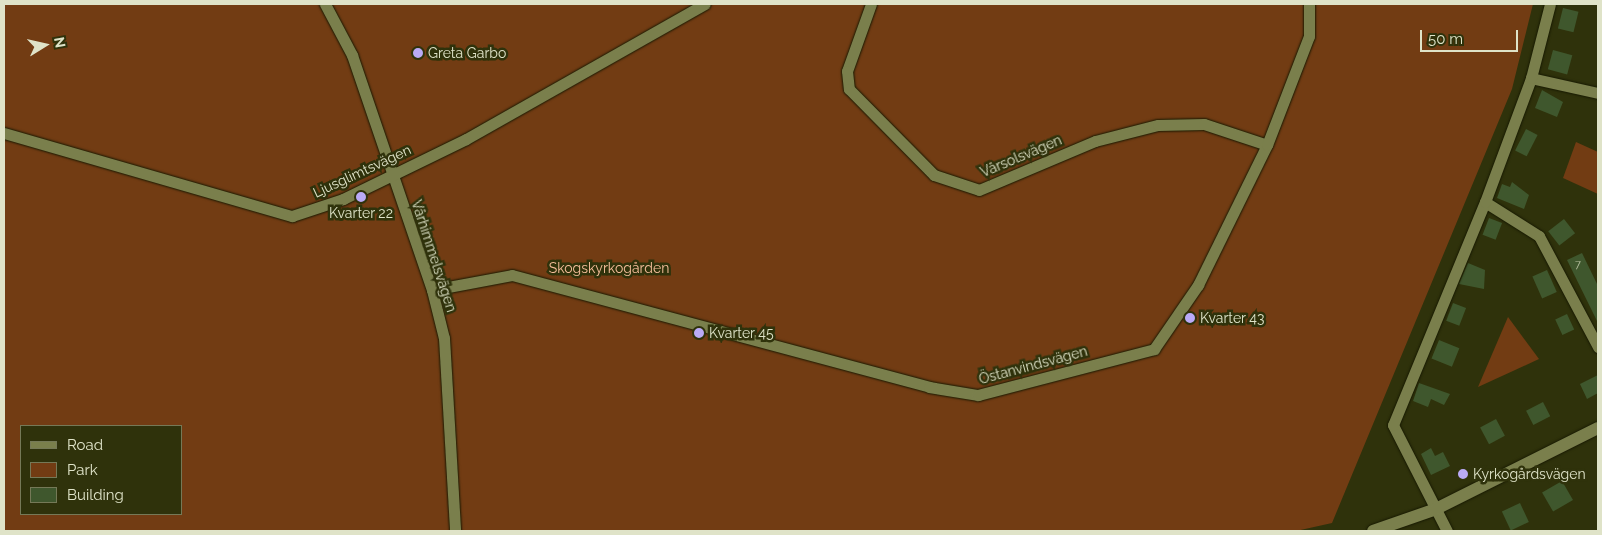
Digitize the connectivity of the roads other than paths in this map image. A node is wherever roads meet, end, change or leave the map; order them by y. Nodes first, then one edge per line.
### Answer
1 (325, 4) edge
2 (705, 4) edge
3 (871, 4) edge
4 (1309, 4) edge
5 (1550, 4) edge
6 (1532, 78) junction
7 (1598, 93) edge
8 (4, 133) edge
9 (1267, 145) junction
10 (391, 173) junction
11 (1486, 202) junction
12 (432, 290) junction
13 (1598, 347) edge
14 (1598, 428) edge
15 (1436, 509) junction
16 (455, 531) edge
17 (1373, 531) edge
18 (1447, 531) edge

1 - 10 street, Vårhimmelsvägen
2 - 10 street, Ljusglimtsvägen
3 - 9 street, Vårsolsvägen
4 - 9 street, Östanvindsvägen
5 - 6 street
6 - 7 street
6 - 11 street
8 - 10 street, Ljusglimtsvägen
9 - 12 street, Östanvindsvägen
10 - 12 street, Vårhimmelsvägen
11 - 13 street
11 - 15 street
12 - 16 street, Vårhimmelsvägen
14 - 15 street
15 - 17 street
15 - 18 street

